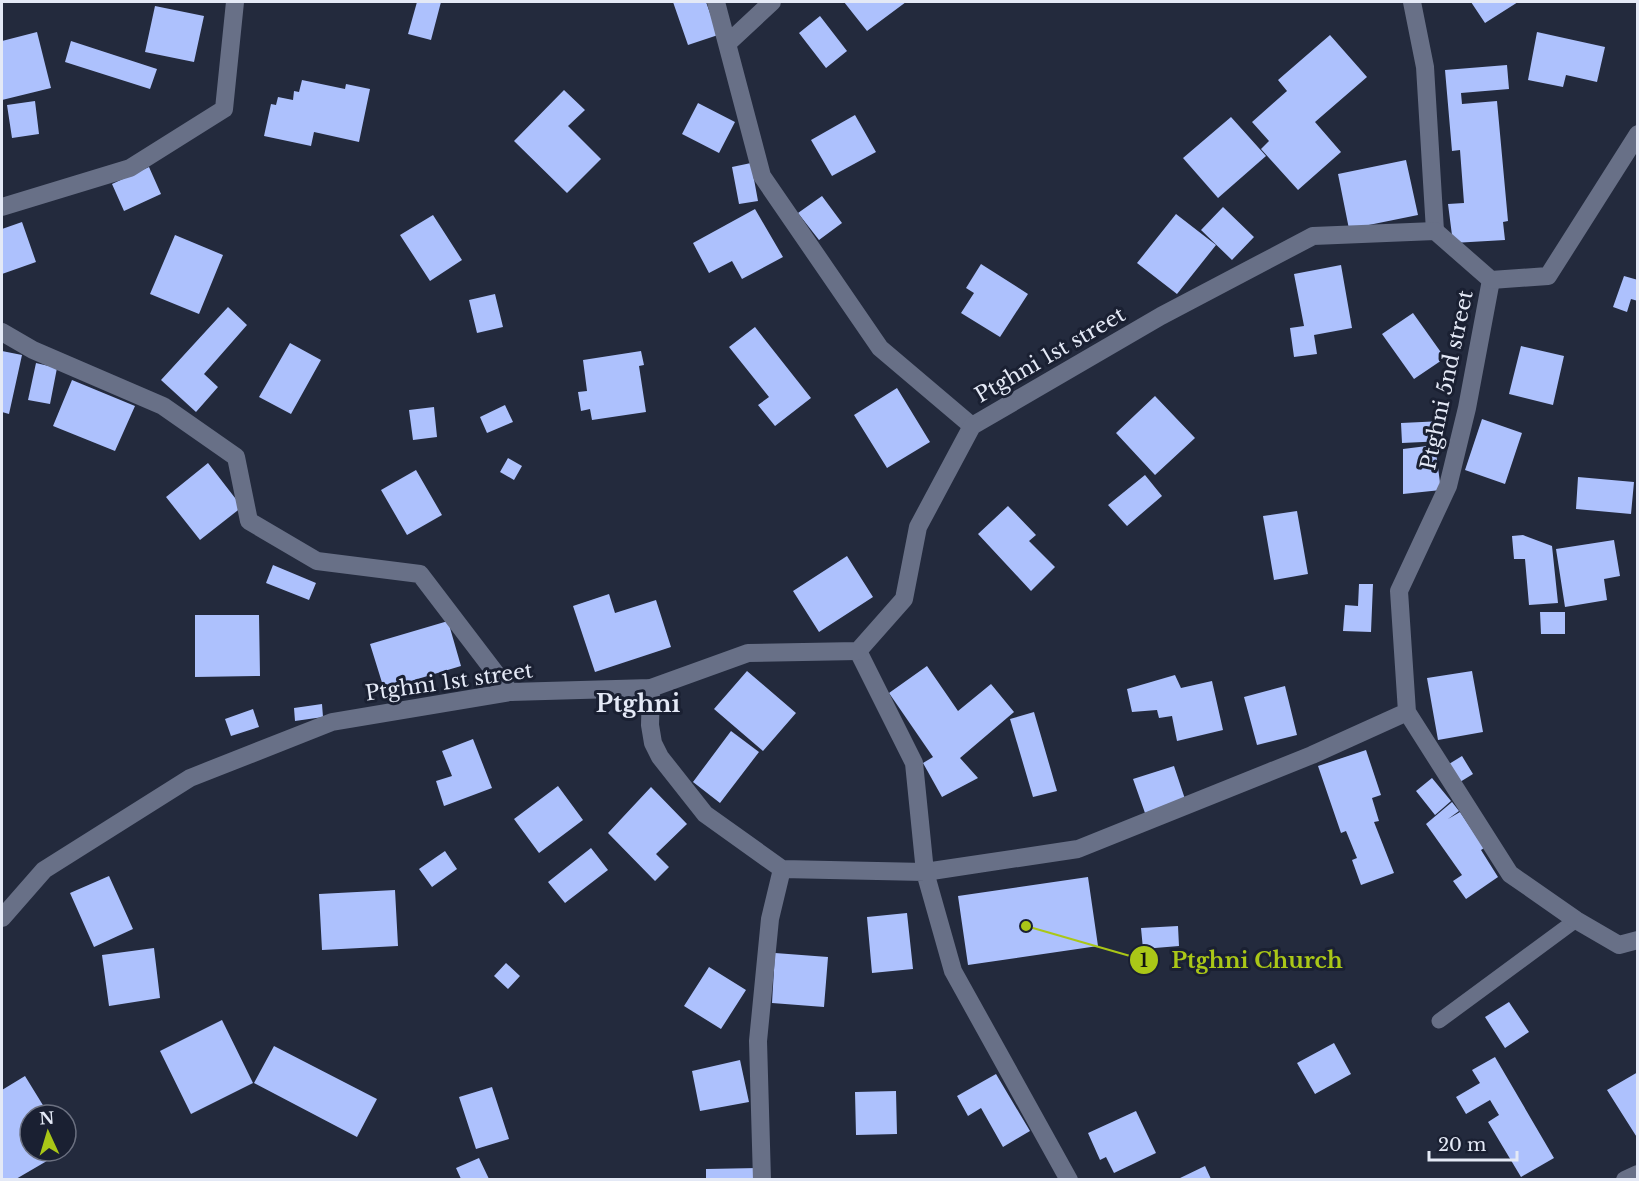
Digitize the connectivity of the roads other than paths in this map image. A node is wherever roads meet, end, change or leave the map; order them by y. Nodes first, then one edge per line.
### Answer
1 (235, 2) edge
2 (716, 2) edge
3 (772, 2) edge
4 (1412, 2) edge
5 (728, 43) junction
6 (1638, 134) edge
7 (2, 207) edge
8 (1435, 231) junction
9 (1491, 280) junction
10 (2, 332) edge
11 (972, 426) junction
12 (858, 651) junction
13 (651, 688) junction
14 (510, 692) junction
15 (1407, 712) junction
16 (782, 869) junction
17 (925, 872) junction
18 (2, 918) edge
19 (1576, 920) junction
20 (1638, 940) edge
21 (1439, 1021) dead end
22 (1638, 1174) edge
23 (762, 1179) edge
24 (1069, 1179) edge
25 (1626, 1179) edge

1 - 7 street
2 - 5 street
3 - 5 street
4 - 8 street
5 - 11 street
6 - 9 street
8 - 9 street
8 - 11 street, Ptghni 1st street
9 - 15 street, Ptghni 5nd street
10 - 14 street
11 - 12 street, Ptghni 1st street
12 - 13 street, Ptghni 1st street
12 - 17 street
13 - 14 street, Ptghni 1st street
13 - 16 street
14 - 18 street, Ptghni 1st street
15 - 17 street
15 - 19 street, Ptghni 5nd street
16 - 17 street
16 - 23 street
17 - 24 street
19 - 20 street, Ptghni 5nd street
19 - 21 lane
22 - 25 street

